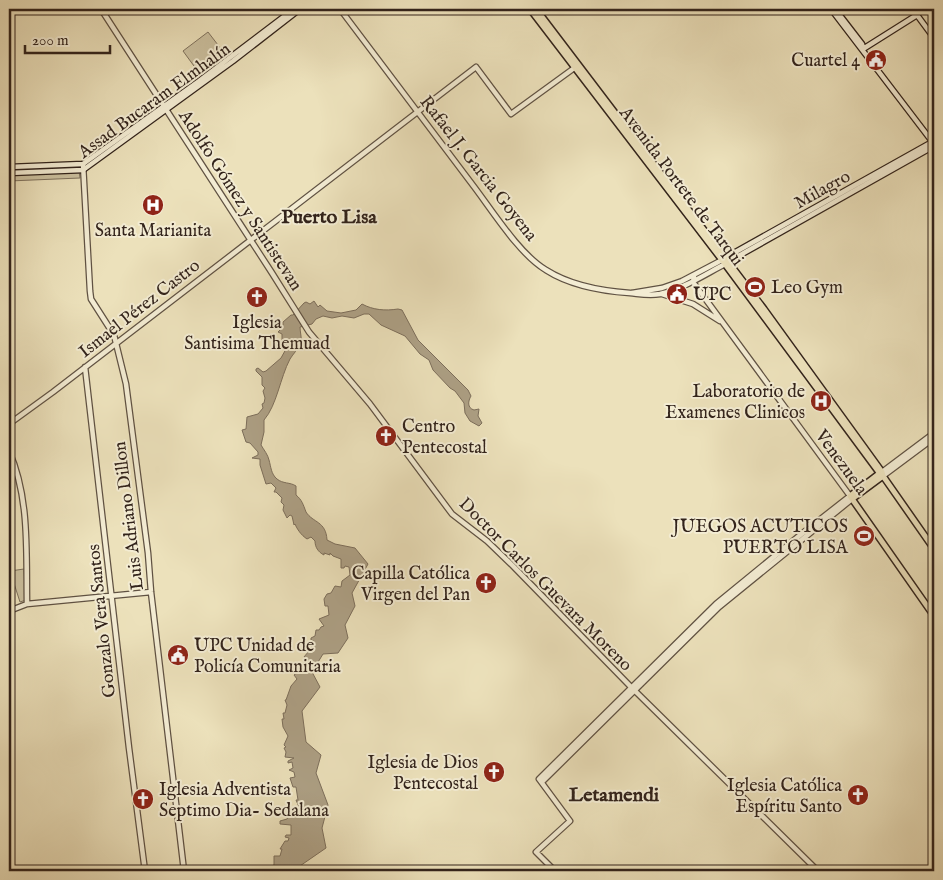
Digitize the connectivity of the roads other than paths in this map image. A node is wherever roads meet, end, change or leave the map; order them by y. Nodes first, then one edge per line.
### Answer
1 (101, 9) edge
2 (294, 9) edge
3 (300, 9) edge
4 (340, 9) edge
5 (530, 9) edge
6 (536, 9) edge
7 (831, 9) edge
8 (835, 9) edge
9 (934, 38) edge
10 (863, 49) junction
11 (577, 66) junction
12 (165, 108) junction
13 (418, 112) junction
14 (934, 143) edge
15 (9, 167) edge
16 (83, 167) junction
17 (9, 173) edge
18 (251, 240) junction
19 (725, 261) junction
20 (693, 279) junction
21 (630, 293) junction
22 (661, 294) junction
23 (725, 325) junction
24 (309, 332) joint
25 (117, 343) junction
26 (85, 367) junction
27 (9, 424) edge
28 (934, 433) edge
29 (934, 438) edge
30 (9, 451) edge
31 (881, 474) junction
32 (851, 498) junction
33 (934, 549) edge
34 (151, 592) junction
35 (112, 595) junction
36 (27, 604) junction
37 (9, 611) edge
38 (934, 616) edge
39 (633, 689) junction
40 (145, 871) edge
41 (184, 871) edge
42 (555, 871) edge
43 (818, 871) edge

1 - 12 street, Adolfo Gómez y Santistevan
2 - 12 street
3 - 12 street, Assad Bucaram Elmhalín
4 - 13 street, Rafael J. Garcia Goyena
5 - 11 main road, Avenida Portete de Tarqui
6 - 11 main road, Avenida Portete de Tarqui
7 - 10 street
8 - 10 street
9 - 10 street
10 - 14 street
11 - 13 street, Ismael Pérez Castro
11 - 19 main road, Avenida Portete de Tarqui
12 - 16 street, Assad Bucaram Elmhalín
12 - 18 street, Adolfo Gómez y Santistevan
13 - 18 street, Ismael Pérez Castro
13 - 21 street, Rafael J. Garcia Goyena
14 - 19 street, Milagro
14 - 19 street, Milagro
15 - 16 street
16 - 17 street, Assad Bucaram Elmhalín
16 - 25 street, Luis Adriano Dillon
18 - 24 street, Adolfo Gómez y Santistevan
18 - 25 street, Ismael Pérez Castro
19 - 20 street, Rafael J. Garcia Goyena
19 - 31 main road, Avenida Portete de Tarqui
20 - 21 street, Rafael J. Garcia Goyena
20 - 22 street, Rafael J. Garcia Goyena
20 - 23 street, Venezuela
21 - 22 street, Rafael J. Garcia Goyena
22 - 23 street
23 - 32 street, Venezuela
24 - 39 street, Doctor Carlos Guevara Moreno
25 - 26 street, Ismael Pérez Castro
25 - 34 street, Luis Adriano Dillon
26 - 27 street, Ismael Pérez Castro
26 - 35 street, Gonzalo Vera Santos
28 - 31 street
29 - 31 street
30 - 36 street
31 - 32 main road
31 - 33 main road, Avenida Portete de Tarqui
32 - 38 main road, Venezuela
32 - 39 street
32 - 39 street
34 - 35 street
34 - 41 street, Luis Adriano Dillon
35 - 36 street
35 - 40 street, Gonzalo Vera Santos
36 - 37 street
39 - 42 street
39 - 43 street, Doctor Carlos Guevara Moreno

